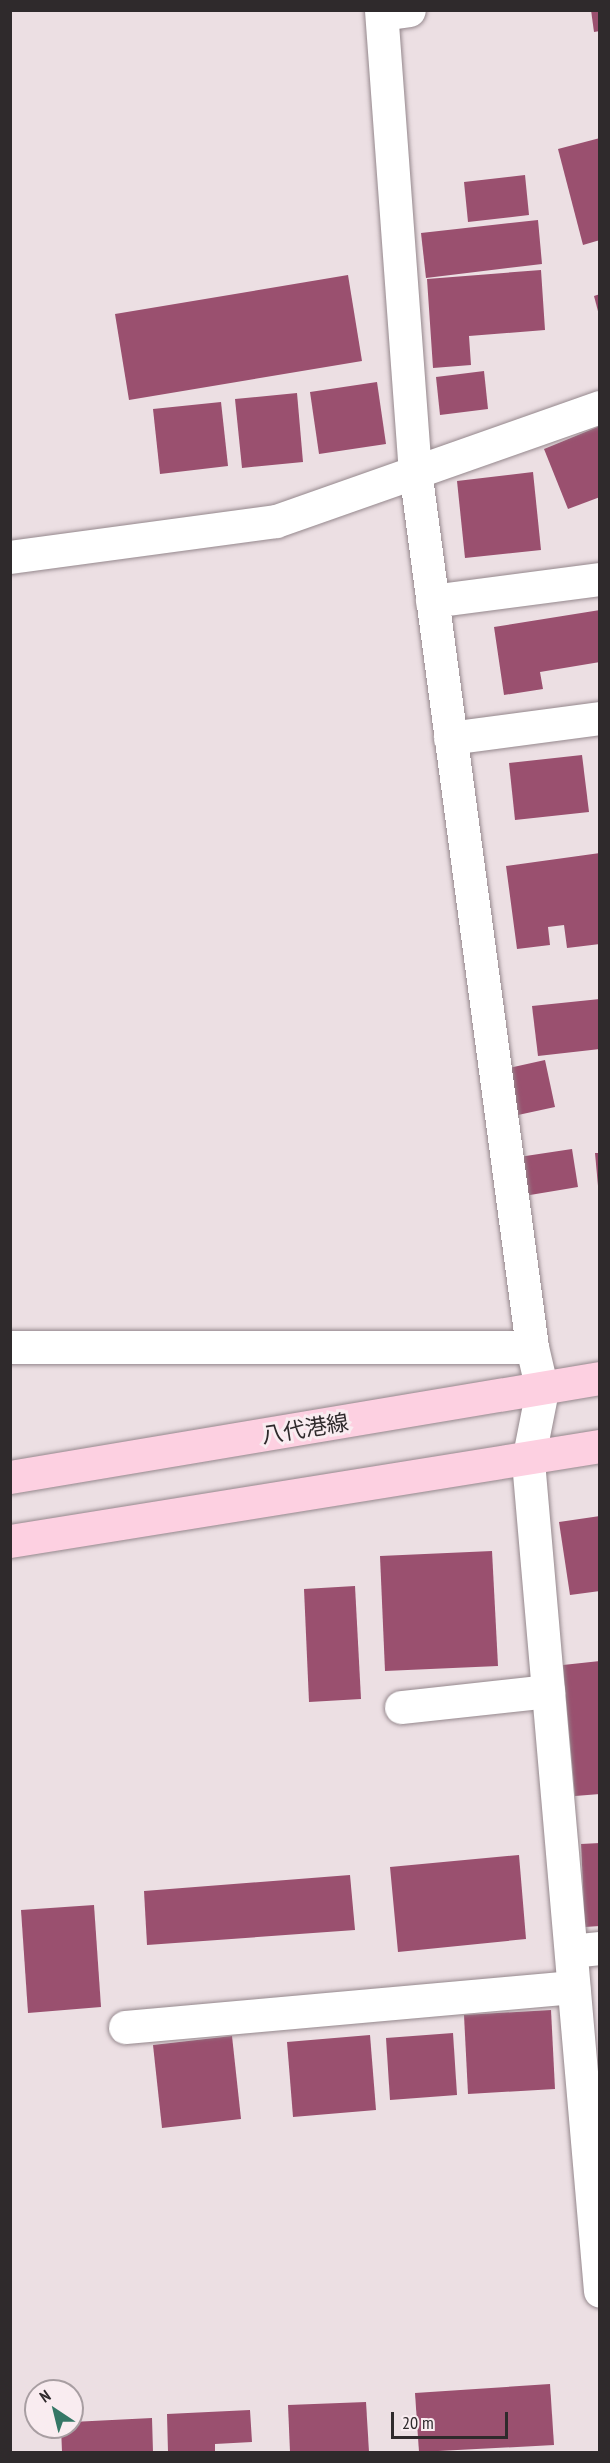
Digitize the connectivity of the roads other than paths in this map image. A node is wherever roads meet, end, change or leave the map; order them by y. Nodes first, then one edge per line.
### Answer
1 (390, 12) edge
2 (600, 407) edge
3 (415, 470) junction
4 (10, 557) edge
5 (600, 579) edge
6 (432, 601) junction
7 (600, 718) edge
8 (450, 738) junction
9 (10, 1347) edge
10 (532, 1347) junction
11 (600, 1378) edge
12 (542, 1390) junction
13 (600, 1446) edge
14 (528, 1461) junction
15 (10, 1477) edge
16 (10, 1541) edge
17 (548, 1691) junction
18 (401, 1707) dead end
19 (585, 1949) edge
20 (573, 1988) junction
21 (124, 2027) dead end
22 (600, 2291) edge

1 - 3 street
2 - 3 street
3 - 4 street
3 - 6 street
5 - 6 street
6 - 8 street
7 - 8 street
8 - 10 street
9 - 10 street
10 - 12 street
11 - 12 main road, 八代港線
12 - 14 street
12 - 15 main road, 八代港線
13 - 14 main road
14 - 16 main road
14 - 17 street
17 - 18 street
17 - 19 street
19 - 20 street
20 - 21 street
20 - 22 street

